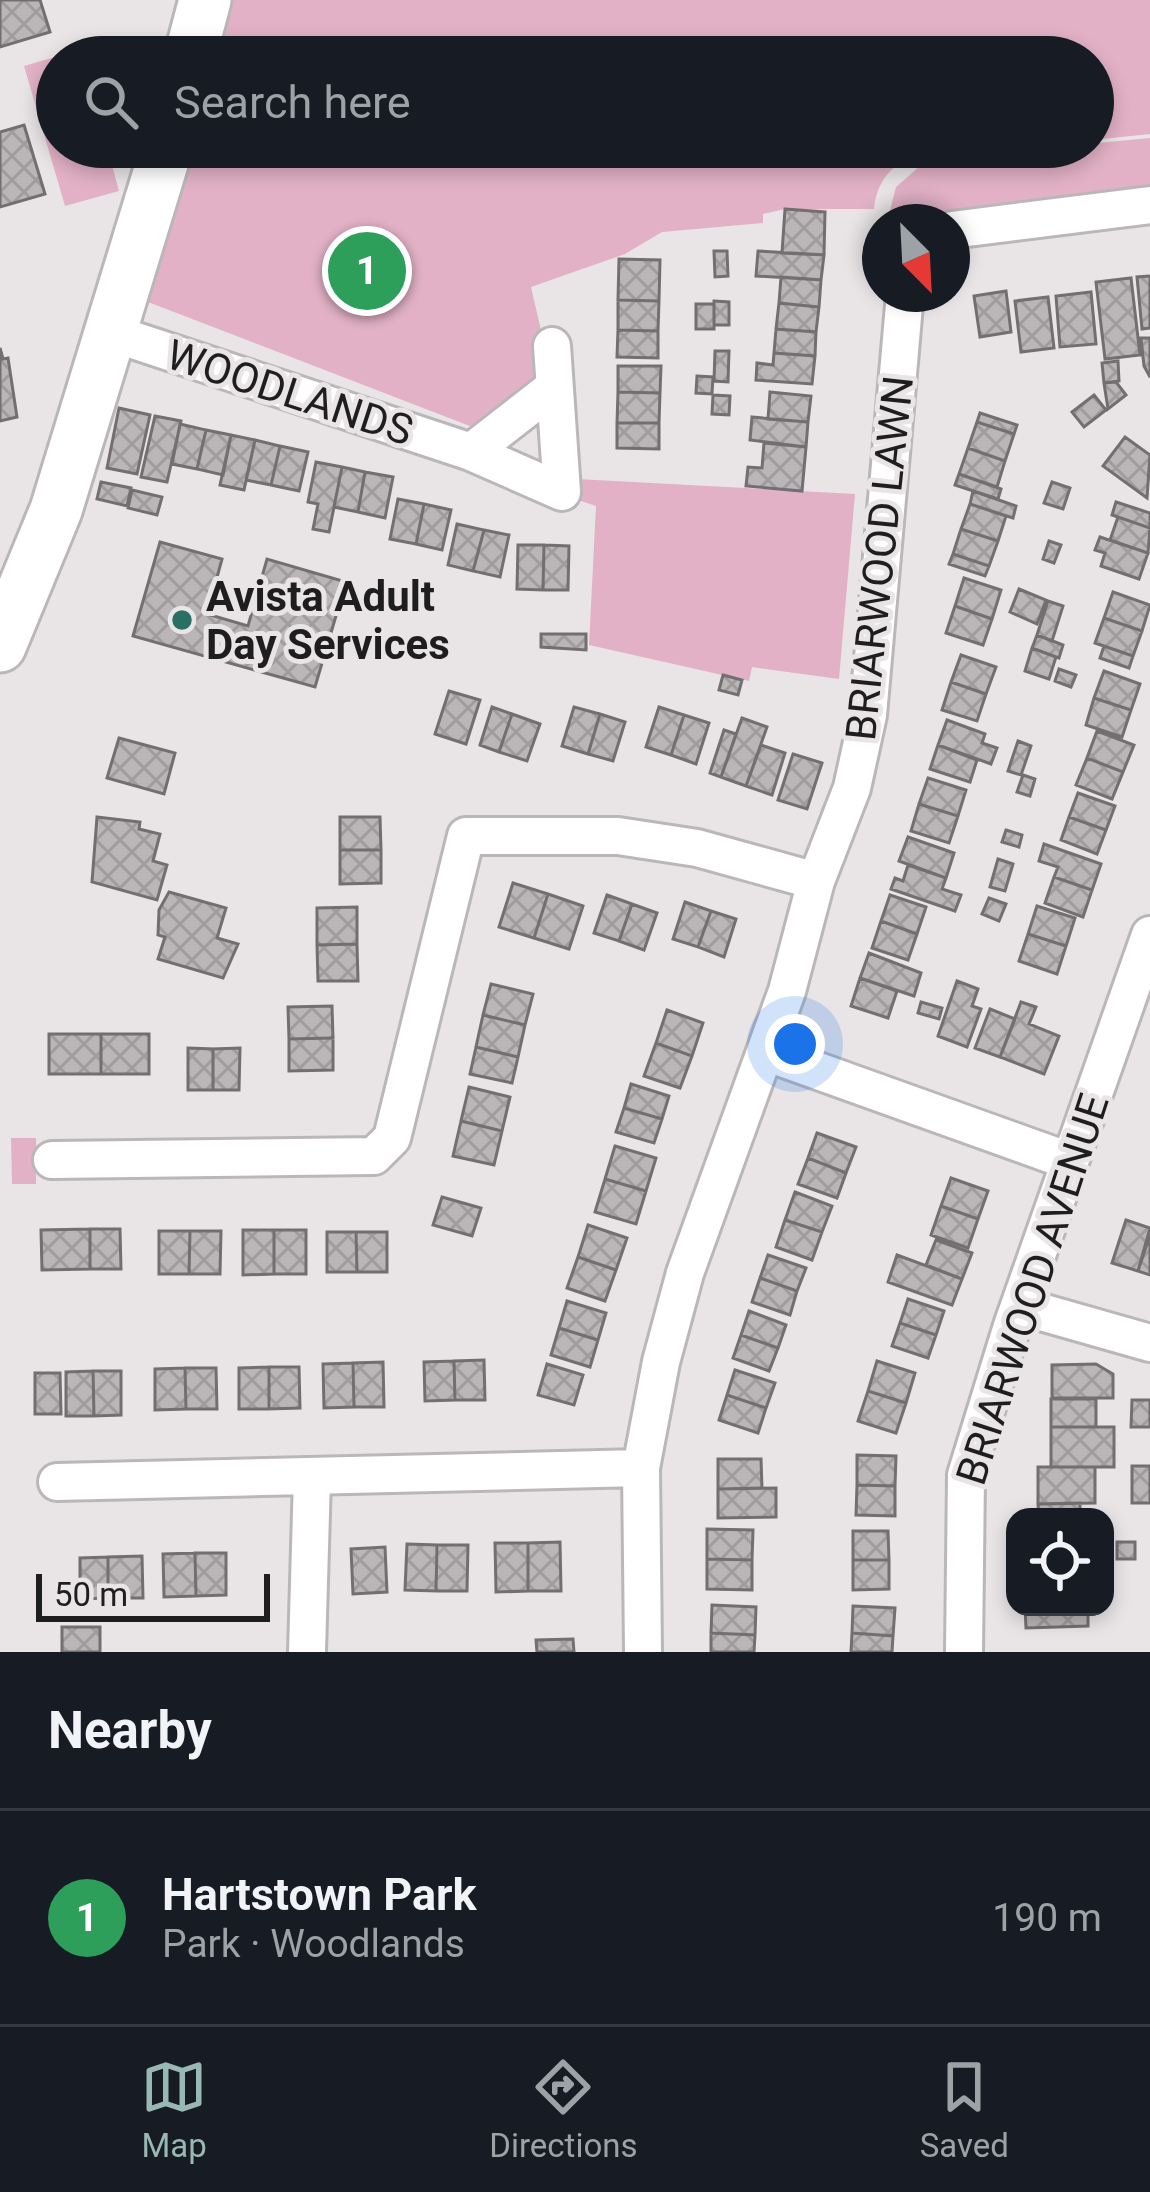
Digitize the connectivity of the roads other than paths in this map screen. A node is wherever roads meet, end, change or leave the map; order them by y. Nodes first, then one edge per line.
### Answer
1 (205, 0) edge
2 (196, 36) edge
3 (160, 168) edge
4 (1150, 205) edge
5 (970, 228) edge
6 (903, 312) edge
7 (109, 332) junction
8 (552, 346) dead end
9 (553, 388) junction
10 (471, 452) junction
11 (0, 646) edge
12 (816, 881) junction
13 (1150, 935) edge
14 (765, 1052) junction
15 (52, 1160) dead end
16 (1070, 1161) junction
17 (1020, 1306) junction
18 (1150, 1342) edge
19 (640, 1468) junction
20 (312, 1478) junction
21 (57, 1482) dead end
22 (307, 1652) edge
23 (643, 1652) edge
24 (964, 1652) edge

1 - 2 street
3 - 7 street
4 - 5 street
6 - 12 street, BRIARWOOD LAWN
7 - 10 street, WOODLANDS
7 - 11 street
8 - 9 street, WOODLANDS
9 - 10 street
9 - 10 street, WOODLANDS
12 - 14 street, BRIARWOOD LAWN
12 - 15 street
13 - 16 street, BRIARWOOD AVENUE
14 - 16 street
14 - 19 street, BRIARWOOD LAWN
16 - 17 street, BRIARWOOD AVENUE
17 - 18 street
17 - 24 street, BRIARWOOD AVENUE
19 - 20 street
19 - 23 street, BRIARWOOD LAWN
20 - 21 street
20 - 22 street

